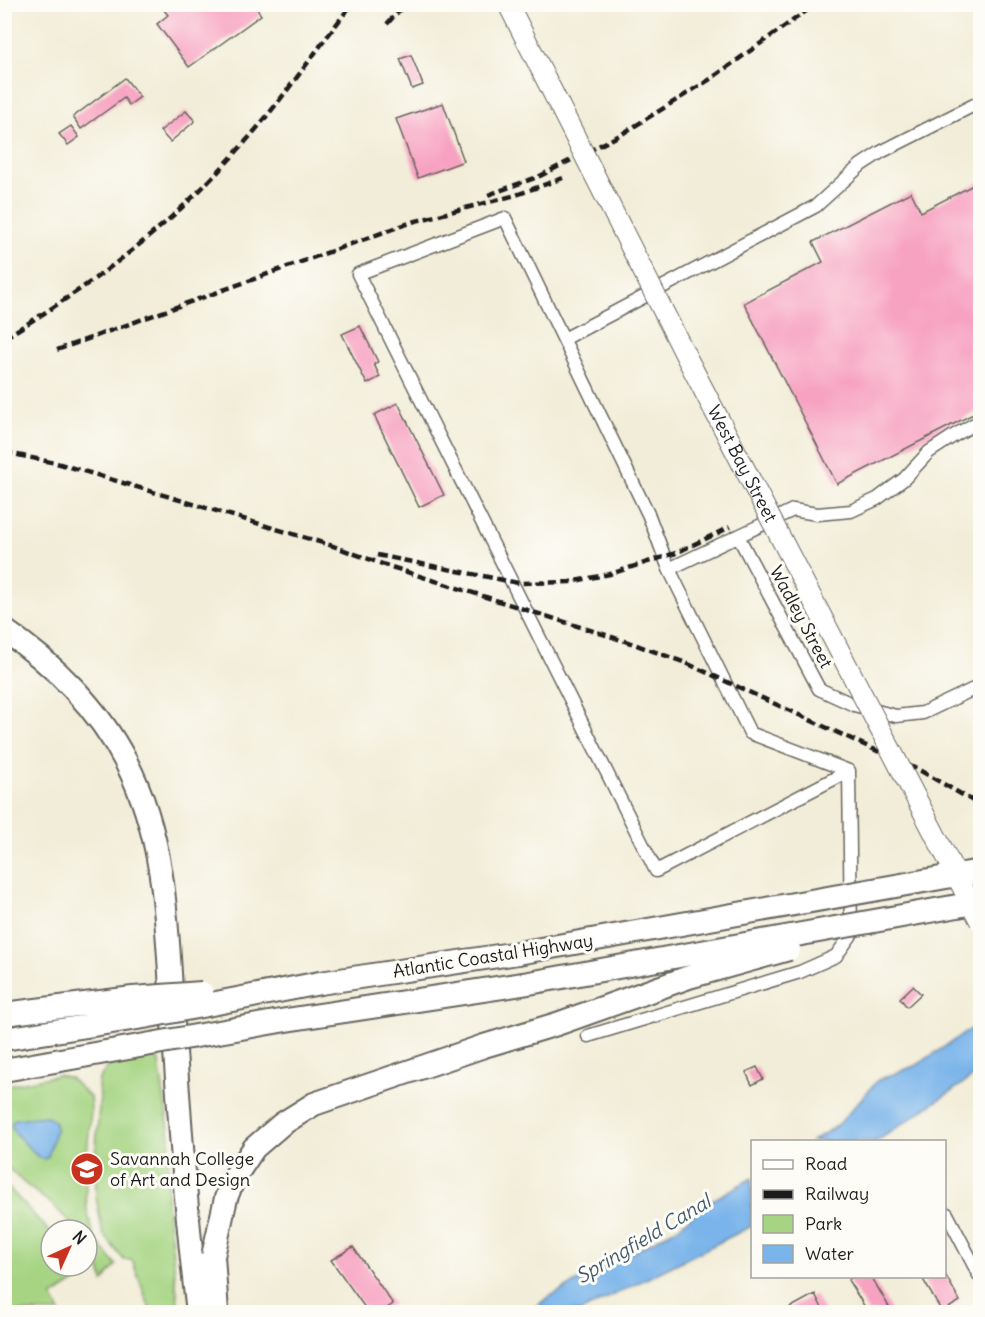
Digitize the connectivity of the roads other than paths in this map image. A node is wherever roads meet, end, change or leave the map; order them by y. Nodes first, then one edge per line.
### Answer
1 (508, 4) edge
2 (981, 102) edge
3 (564, 339) junction
4 (981, 421) edge
5 (738, 536) junction
6 (669, 569) junction
7 (4, 630) edge
8 (981, 686) edge
9 (849, 771) junction
10 (981, 871) edge
11 (981, 902) edge
12 (874, 921) junction
13 (981, 921) edge
14 (320, 983) junction
15 (4, 1014) edge
16 (588, 1036) dead end
17 (4, 1039) edge
18 (4, 1070) edge
19 (947, 1214) dead end
20 (981, 1277) edge
21 (198, 1312) edge
22 (217, 1312) edge

1 - 13 main road, West Bay Street, bridge
2 - 3 street
3 - 6 street
3 - 9 street
4 - 5 street
5 - 6 street
5 - 8 street, Wadley Street
6 - 9 street
7 - 21 highway
9 - 16 street
10 - 14 highway, Atlantic Coastal Highway, bridge
11 - 12 highway, Atlantic Coastal Highway, bridge
12 - 18 highway, Atlantic Coastal Highway, bridge
12 - 22 highway, bridge
14 - 15 highway, bridge
14 - 17 highway, Atlantic Coastal Highway, bridge
19 - 20 street

